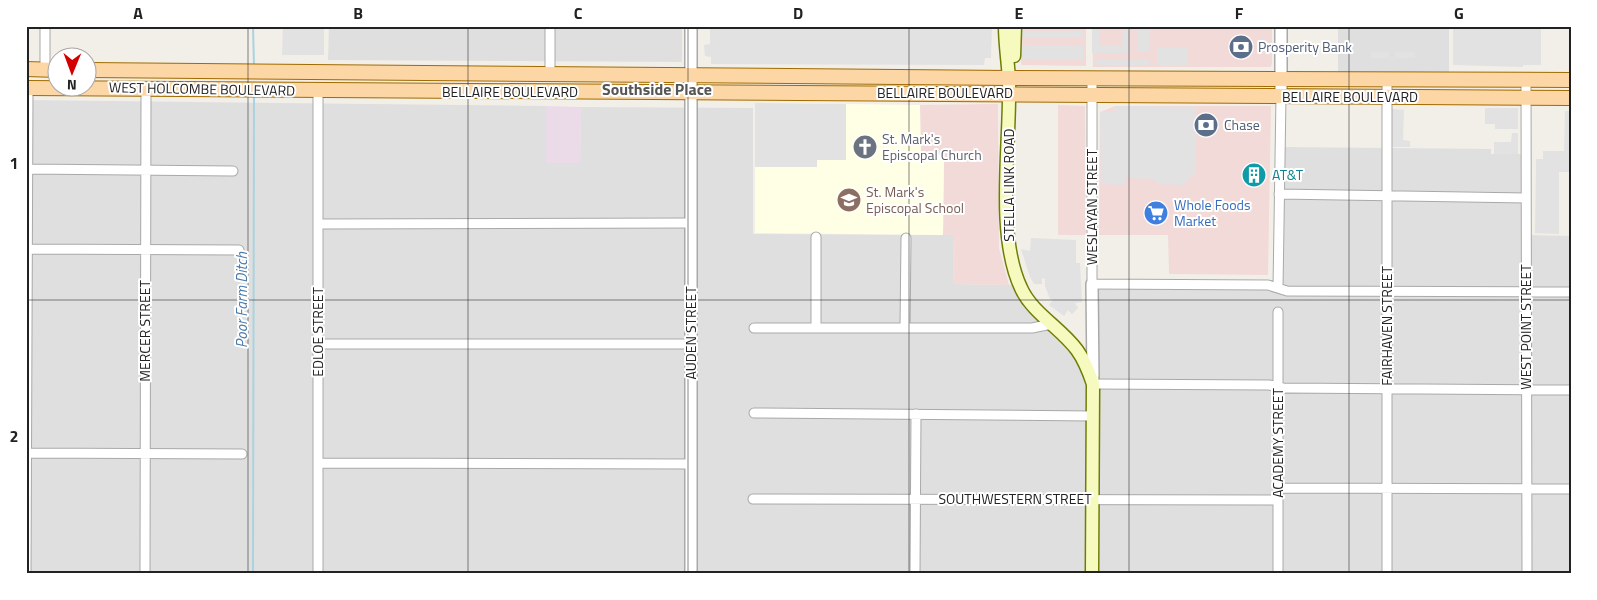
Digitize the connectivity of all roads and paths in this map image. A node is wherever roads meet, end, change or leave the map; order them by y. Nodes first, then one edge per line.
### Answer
1 (45, 26) edge
2 (550, 26) edge
3 (692, 26) edge
4 (1005, 26) edge
5 (1015, 26) edge
6 (1281, 26) edge
7 (48, 48) edge
8 (26, 69) edge
9 (48, 70) edge
10 (98, 70) edge
11 (138, 70) junction
12 (48, 72) edge
13 (319, 72) junction
14 (411, 72) junction
15 (520, 73) junction
16 (550, 74) junction
17 (691, 75) junction
18 (813, 76) junction
19 (928, 77) junction
20 (1009, 78) junction
21 (1092, 78) junction
22 (1282, 78) junction
23 (1387, 79) junction
24 (1526, 80) junction
25 (1571, 80) edge
26 (27, 88) edge
27 (146, 89) junction
28 (318, 91) junction
29 (411, 92) junction
30 (520, 92) junction
31 (691, 92) junction
32 (814, 93) junction
33 (928, 93) junction
34 (1009, 94) junction
35 (1092, 94) junction
36 (1281, 96) junction
37 (1387, 96) junction
38 (1526, 98) junction
39 (1571, 98) edge
40 (28, 170) junction
41 (146, 170) junction
42 (232, 171) dead end
43 (1279, 194) junction
44 (1387, 197) junction
45 (1526, 198) junction
46 (318, 224) junction
47 (691, 224) junction
48 (816, 237) dead end
49 (27, 238) edge
50 (906, 238) dead end
51 (27, 249) edge
52 (146, 250) junction
53 (239, 250) dead end
54 (1092, 284) junction
55 (1278, 288) junction
56 (1387, 292) junction
57 (1526, 292) junction
58 (1571, 292) edge
59 (1278, 312) dead end
60 (1052, 324) junction
61 (754, 328) dead end
62 (816, 328) junction
63 (905, 328) junction
64 (1092, 335) junction
65 (318, 344) junction
66 (691, 344) junction
67 (1076, 349) junction
68 (1093, 384) junction
69 (1278, 386) junction
70 (1387, 389) junction
71 (1526, 390) junction
72 (1571, 390) edge
73 (754, 413) dead end
74 (916, 414) junction
75 (1092, 416) junction
76 (27, 453) edge
77 (145, 454) junction
78 (242, 454) dead end
79 (318, 463) junction
80 (691, 464) junction
81 (1278, 488) junction
82 (1386, 488) junction
83 (1527, 489) junction
84 (1571, 489) edge
85 (753, 499) dead end
86 (915, 499) junction
87 (1091, 500) junction
88 (1278, 500) junction
89 (26, 574) edge
90 (145, 574) edge
91 (318, 574) edge
92 (691, 574) edge
93 (915, 574) edge
94 (1092, 574) edge
95 (1278, 574) edge
96 (1386, 574) edge
97 (1527, 574) edge

1 - 7 street
2 - 16 street
3 - 17 street, AUDEN STREET
4 - 20 main road, STELLA LINK ROAD
5 - 20 main road, STELLA LINK ROAD
6 - 22 street
8 - 9 main road
10 - 11 main road, WEST HOLCOMBE BOULEVARD
11 - 13 main road, WEST HOLCOMBE BOULEVARD
11 - 27 main road
12 - 26 main road
13 - 14 main road, BELLAIRE BOULEVARD
13 - 28 main road
14 - 15 main road, BELLAIRE BOULEVARD
14 - 29 main road
15 - 16 main road, BELLAIRE BOULEVARD
15 - 30 main road
16 - 17 main road, BELLAIRE BOULEVARD
17 - 18 main road, BELLAIRE BOULEVARD
17 - 31 street, AUDEN STREET
18 - 19 main road, BELLAIRE BOULEVARD
18 - 32 main road
19 - 20 main road, BELLAIRE BOULEVARD
19 - 33 main road
20 - 21 main road, BELLAIRE BOULEVARD
20 - 34 main road, STELLA LINK ROAD
21 - 22 main road, BELLAIRE BOULEVARD
21 - 35 street, WESLAYAN STREET
22 - 23 main road, BELLAIRE BOULEVARD
22 - 36 street
23 - 24 main road, BELLAIRE BOULEVARD
23 - 37 street, FAIRHAVEN STREET
24 - 25 main road, BELLAIRE BOULEVARD
24 - 38 street, WEST POINT STREET
26 - 27 main road, WEST HOLCOMBE BOULEVARD
26 - 40 street
27 - 28 main road, WEST HOLCOMBE BOULEVARD
27 - 41 street, MERCER STREET
28 - 29 main road, BELLAIRE BOULEVARD
28 - 46 street, EDLOE STREET
29 - 30 main road, BELLAIRE BOULEVARD
30 - 31 main road, BELLAIRE BOULEVARD
31 - 32 main road, BELLAIRE BOULEVARD
31 - 47 street, AUDEN STREET
32 - 33 main road, BELLAIRE BOULEVARD
33 - 34 main road, BELLAIRE BOULEVARD
34 - 35 main road, BELLAIRE BOULEVARD
34 - 60 main road, STELLA LINK ROAD
35 - 36 main road, BELLAIRE BOULEVARD
35 - 54 street, WESLAYAN STREET
36 - 37 main road, BELLAIRE BOULEVARD
36 - 43 street
37 - 38 main road, BELLAIRE BOULEVARD
37 - 44 street, FAIRHAVEN STREET
38 - 39 main road, BELLAIRE BOULEVARD
38 - 45 street, WEST POINT STREET
40 - 41 street
40 - 49 street
41 - 42 street
41 - 52 street, MERCER STREET
43 - 44 street
43 - 55 street
44 - 45 street
44 - 56 street, FAIRHAVEN STREET
45 - 57 street, WEST POINT STREET
46 - 47 street
46 - 65 street, EDLOE STREET
47 - 66 street, AUDEN STREET
48 - 62 street
49 - 51 street
50 - 63 street
51 - 52 street
51 - 76 street
52 - 53 street
52 - 77 street, MERCER STREET
54 - 55 street
54 - 64 street, WESLAYAN STREET
55 - 56 street
56 - 57 street
56 - 70 street, FAIRHAVEN STREET
57 - 58 street
57 - 71 street, WEST POINT STREET
59 - 69 street, ACADEMY STREET
60 - 63 street
60 - 67 main road, STELLA LINK ROAD
61 - 62 street
62 - 63 street
64 - 67 street
64 - 68 street, WESLAYAN STREET
65 - 66 street
65 - 79 street, EDLOE STREET
66 - 80 street, AUDEN STREET
67 - 68 main road, STELLA LINK ROAD
68 - 69 street
68 - 75 main road, WESLAYAN STREET
69 - 70 street
69 - 81 street, ACADEMY STREET
70 - 71 street
70 - 82 street, FAIRHAVEN STREET
71 - 72 street
71 - 83 street, WEST POINT STREET
73 - 74 street
74 - 75 street
74 - 86 street
75 - 87 main road, WESLAYAN STREET
76 - 77 street
76 - 89 street
77 - 78 street
77 - 90 street, MERCER STREET
79 - 80 street
79 - 91 street, EDLOE STREET
80 - 92 street, AUDEN STREET
81 - 82 street
81 - 88 street, ACADEMY STREET
82 - 83 street
82 - 96 street, FAIRHAVEN STREET
83 - 84 street
83 - 97 street, WEST POINT STREET
85 - 86 street, SOUTHWESTERN STREET
86 - 87 street, SOUTHWESTERN STREET
86 - 93 street
87 - 88 street, SOUTHWESTERN STREET
87 - 94 main road, WESLAYAN STREET
88 - 95 street, ACADEMY STREET

